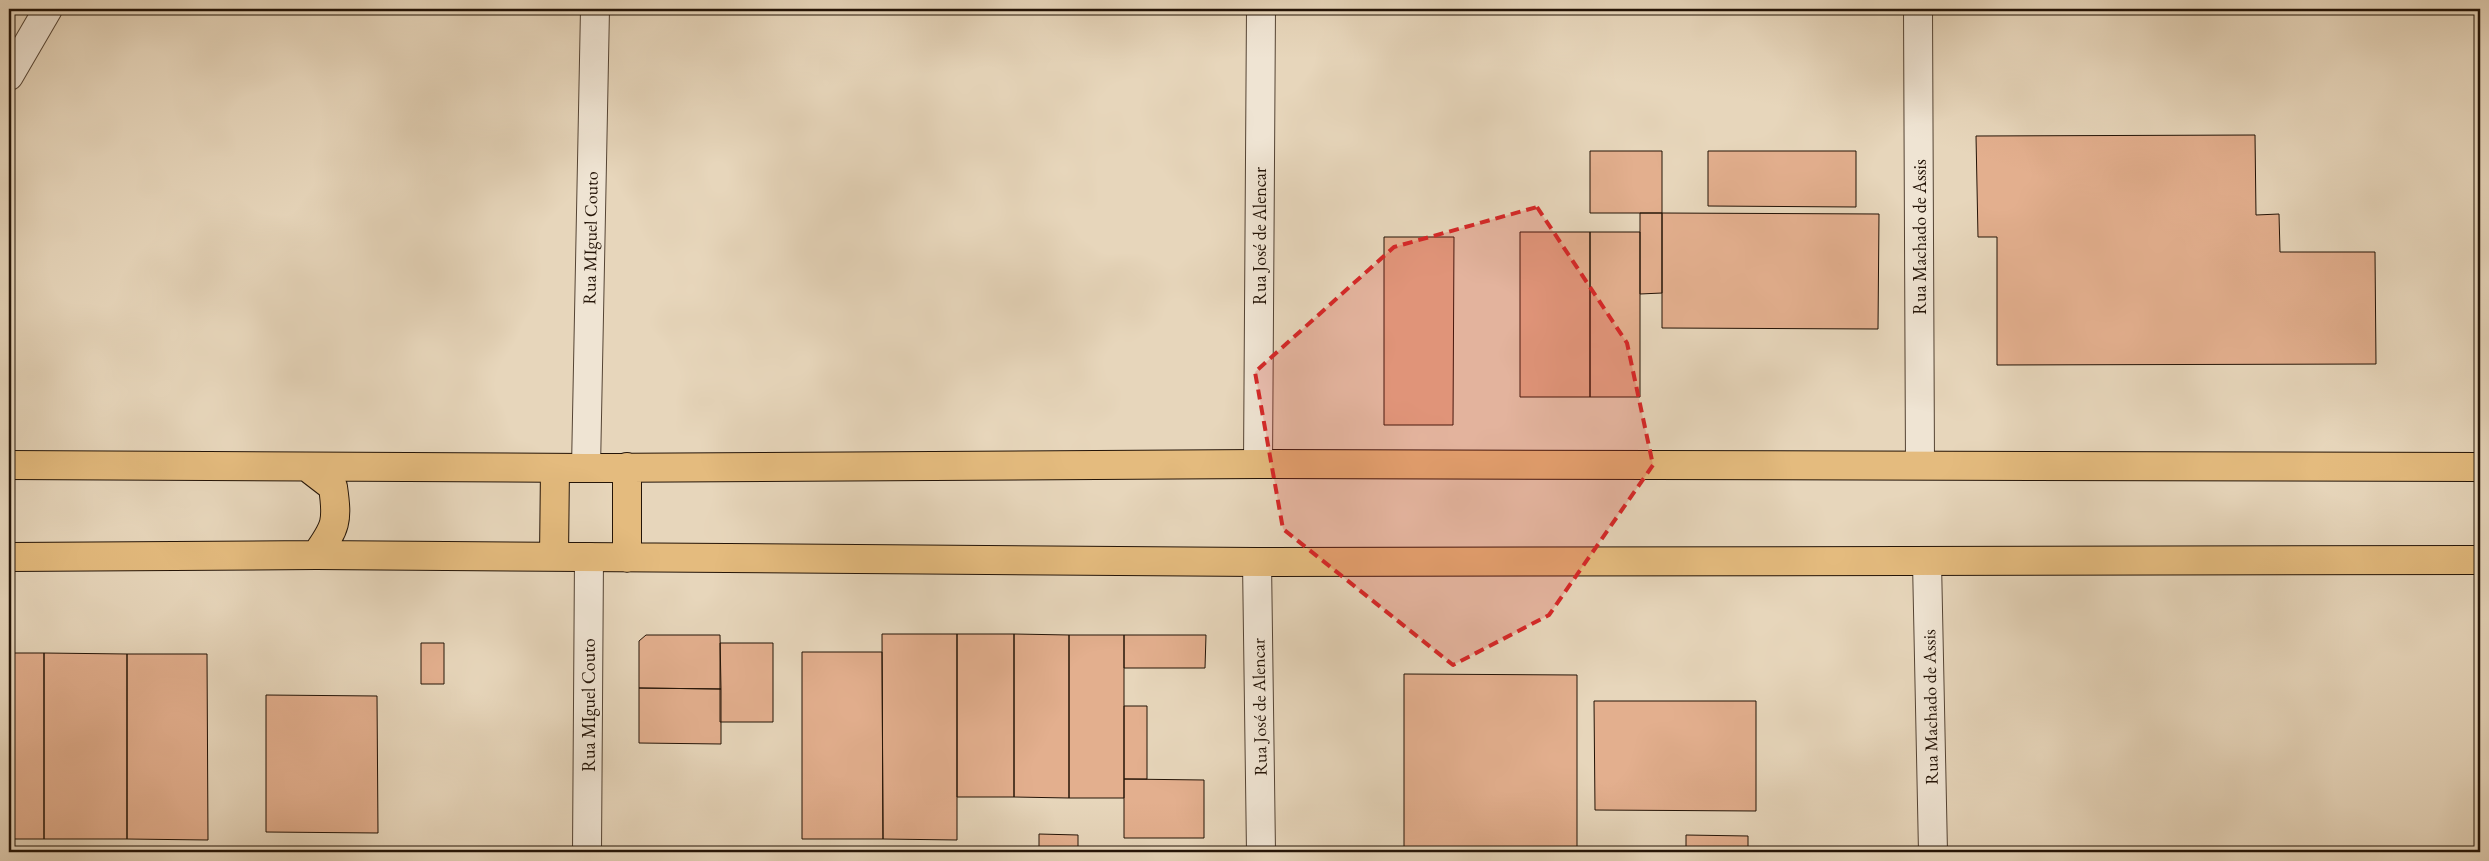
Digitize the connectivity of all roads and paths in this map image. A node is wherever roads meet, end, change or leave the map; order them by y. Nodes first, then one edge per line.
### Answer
1 (48, 9) edge
2 (595, 9) edge
3 (1262, 9) edge
4 (1918, 9) edge
5 (9, 76) edge
6 (1258, 464) junction
7 (1920, 464) junction
8 (9, 465) edge
9 (306, 467) junction
10 (627, 467) junction
11 (2480, 467) edge
12 (555, 468) junction
13 (586, 468) junction
14 (316, 555) junction
15 (9, 557) edge
16 (554, 557) junction
17 (589, 557) junction
18 (627, 558) junction
19 (2480, 560) edge
20 (1257, 562) junction
21 (1927, 562) junction
22 (587, 852) edge
23 (1260, 852) edge
24 (1933, 852) edge

1 - 5 street
2 - 13 street, Rua MIguel Couto
3 - 6 street, Rua José de Alencar
4 - 7 street, Rua Machado de Assis
6 - 7 main road
6 - 10 main road
7 - 11 main road
8 - 9 main road
9 - 12 main road
9 - 14 main road
10 - 13 main road
10 - 18 main road
12 - 13 main road
12 - 16 main road
14 - 15 main road
14 - 16 main road
16 - 17 main road
17 - 18 main road
17 - 22 street, Rua MIguel Couto
18 - 20 main road
19 - 21 main road
20 - 21 main road
20 - 23 street, Rua José de Alencar
21 - 24 street, Rua Machado de Assis

